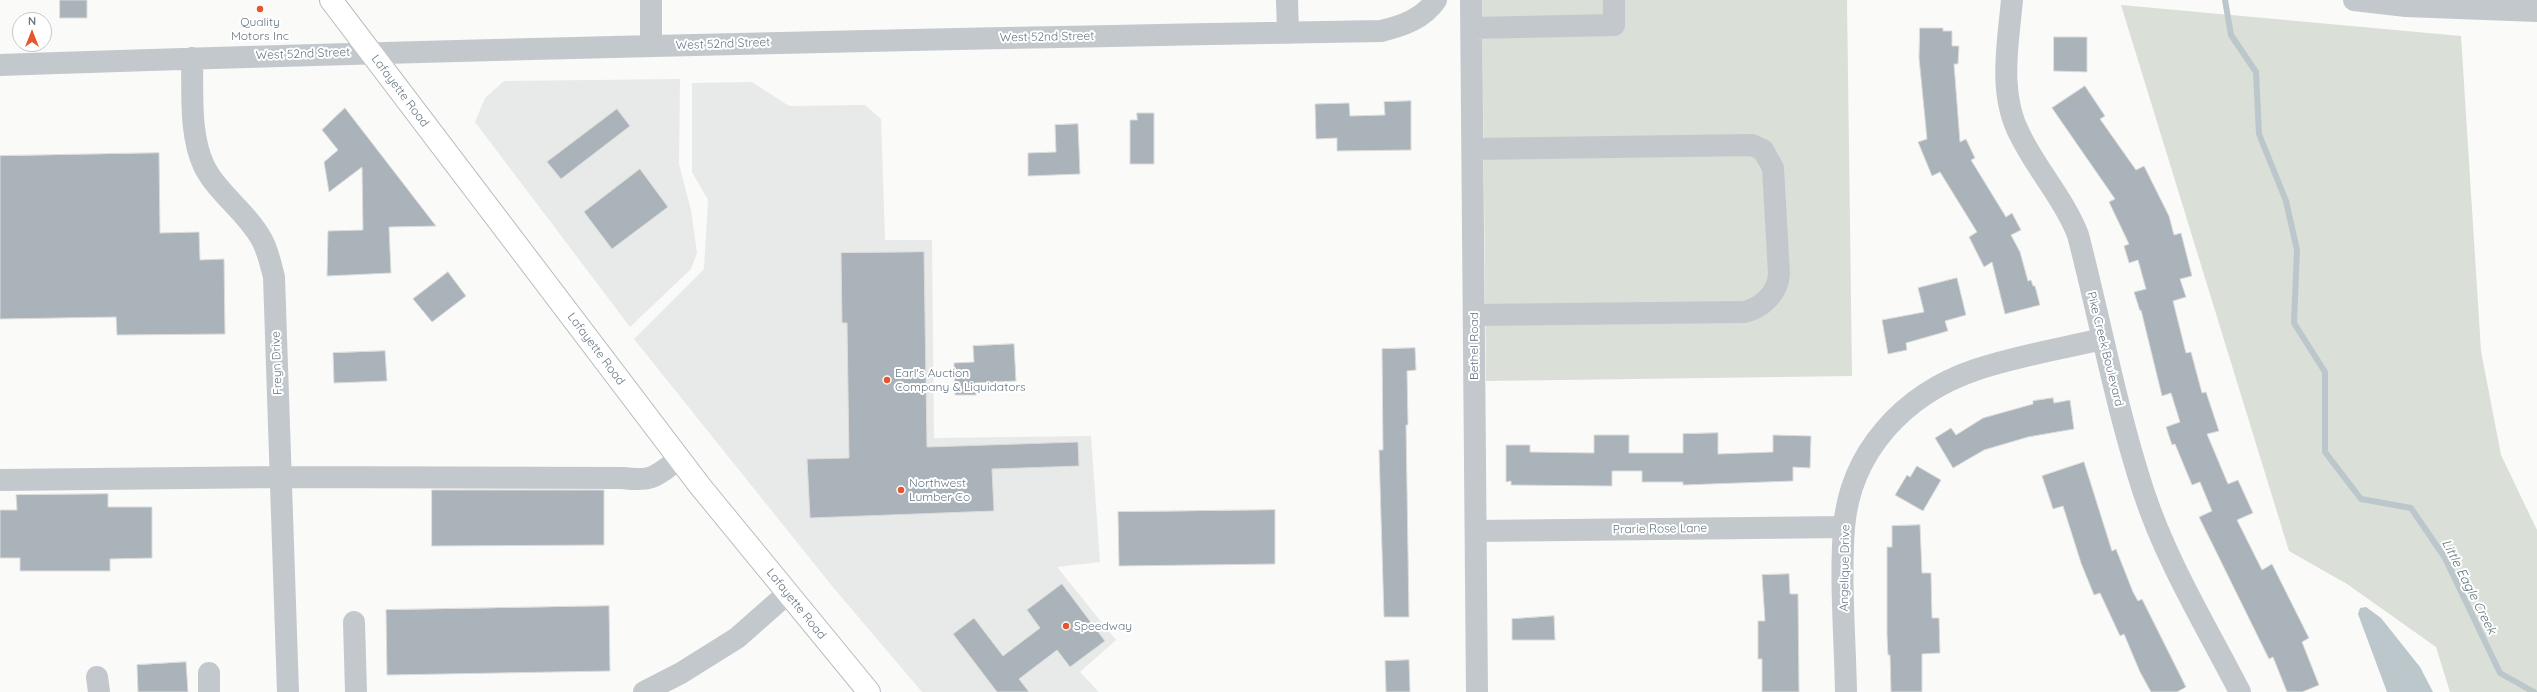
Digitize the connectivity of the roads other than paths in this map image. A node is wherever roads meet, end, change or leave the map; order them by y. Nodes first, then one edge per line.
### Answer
1 (331, 0) edge
2 (651, 0) edge
3 (1287, 0) edge
4 (1436, 0) edge
5 (1471, 0) edge
6 (1614, 0) edge
7 (2012, 0) edge
8 (2354, 0) edge
9 (2537, 11) edge
10 (1472, 28) junction
11 (1288, 33) junction
12 (651, 46) junction
13 (370, 52) junction
14 (192, 58) junction
15 (0, 65) edge
16 (1473, 148) junction
17 (1474, 315) junction
18 (2102, 339) junction
19 (679, 459) junction
20 (281, 477) junction
21 (0, 480) edge
22 (1844, 527) junction
23 (1476, 531) junction
24 (788, 594) junction
25 (354, 622) dead end
26 (288, 692) edge
27 (356, 692) edge
28 (644, 692) edge
29 (868, 692) edge
30 (1477, 692) edge
31 (1846, 692) edge
32 (2240, 692) edge

1 - 13 main road, Lafayette Road
2 - 12 street
3 - 11 street
4 - 11 street, West 52nd Street
5 - 10 street, Bethel Road
6 - 10 street
7 - 18 street, Pike Creek Boulevard
8 - 9 street
10 - 16 street, Bethel Road
11 - 12 street, West 52nd Street
12 - 13 street, West 52nd Street
13 - 14 street, West 52nd Street
13 - 19 main road, Lafayette Road
14 - 15 street, West 52nd Street
14 - 20 street, Freyn Drive
16 - 17 street, Bethel Road
16 - 17 street
17 - 23 street, Bethel Road
18 - 22 street, Angelique Drive
18 - 32 street, Pike Creek Boulevard
19 - 20 street
19 - 24 main road, Lafayette Road
20 - 21 street
20 - 26 street, Freyn Drive
22 - 23 street, Prarie Rose Lane
22 - 31 street, Angelique Drive
23 - 30 street, Bethel Road
24 - 28 street
24 - 29 main road, Lafayette Road
25 - 27 street

